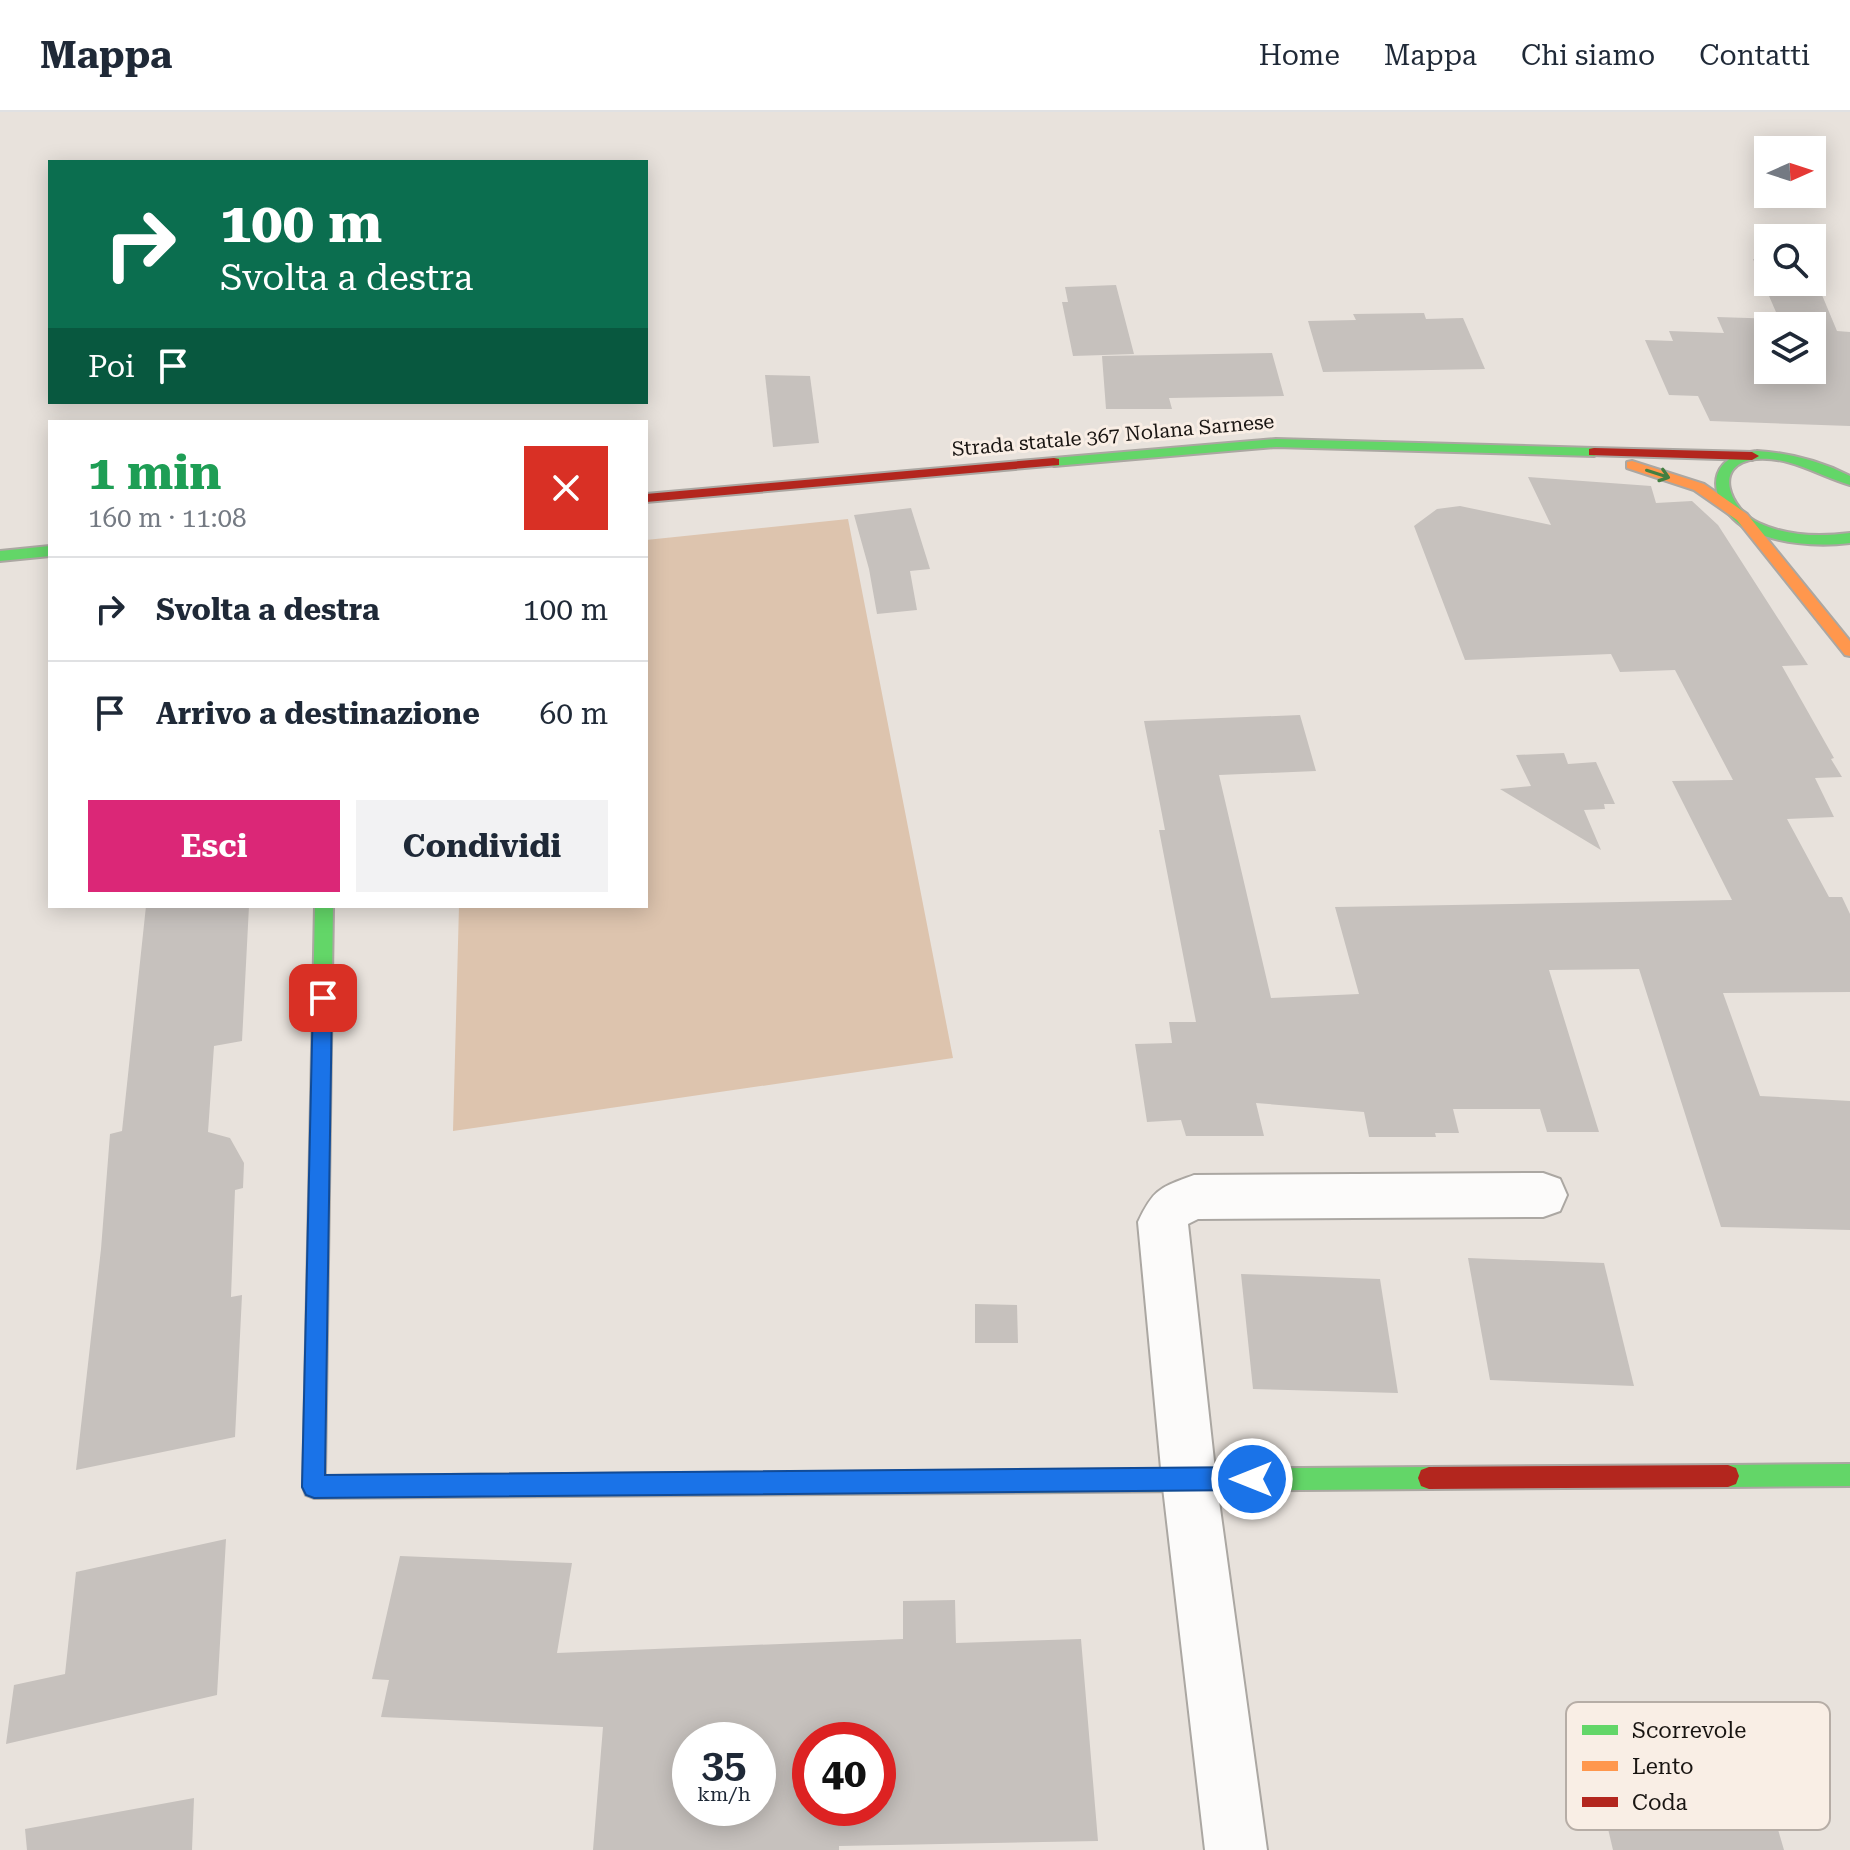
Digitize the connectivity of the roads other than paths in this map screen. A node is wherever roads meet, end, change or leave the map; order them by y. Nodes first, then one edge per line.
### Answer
1 (1584, 450) junction
2 (1752, 456) junction
3 (1850, 464) edge
4 (1823, 465) junction
5 (1850, 481) edge
6 (648, 498) edge
7 (1742, 517) junction
8 (1850, 538) edge
9 (48, 551) edge
10 (0, 556) edge
11 (1850, 651) edge
12 (324, 908) edge
13 (1543, 1195) dead end
14 (1850, 1475) edge
15 (1189, 1479) junction
16 (1236, 1850) edge

1 - 2 main road, Strada statale 367 Nolana Sarnese
1 - 6 main road, Strada statale 367 Nolana Sarnese
1 -> 7 main road
2 - 4 main road, Strada statale 367 Nolana Sarnese
2 - 7 main road
3 - 4 main road
4 - 5 main road
7 - 8 main road
7 - 11 main road
9 - 10 main road
12 - 15 main road
13 - 15 street
14 - 15 main road
15 - 16 street

